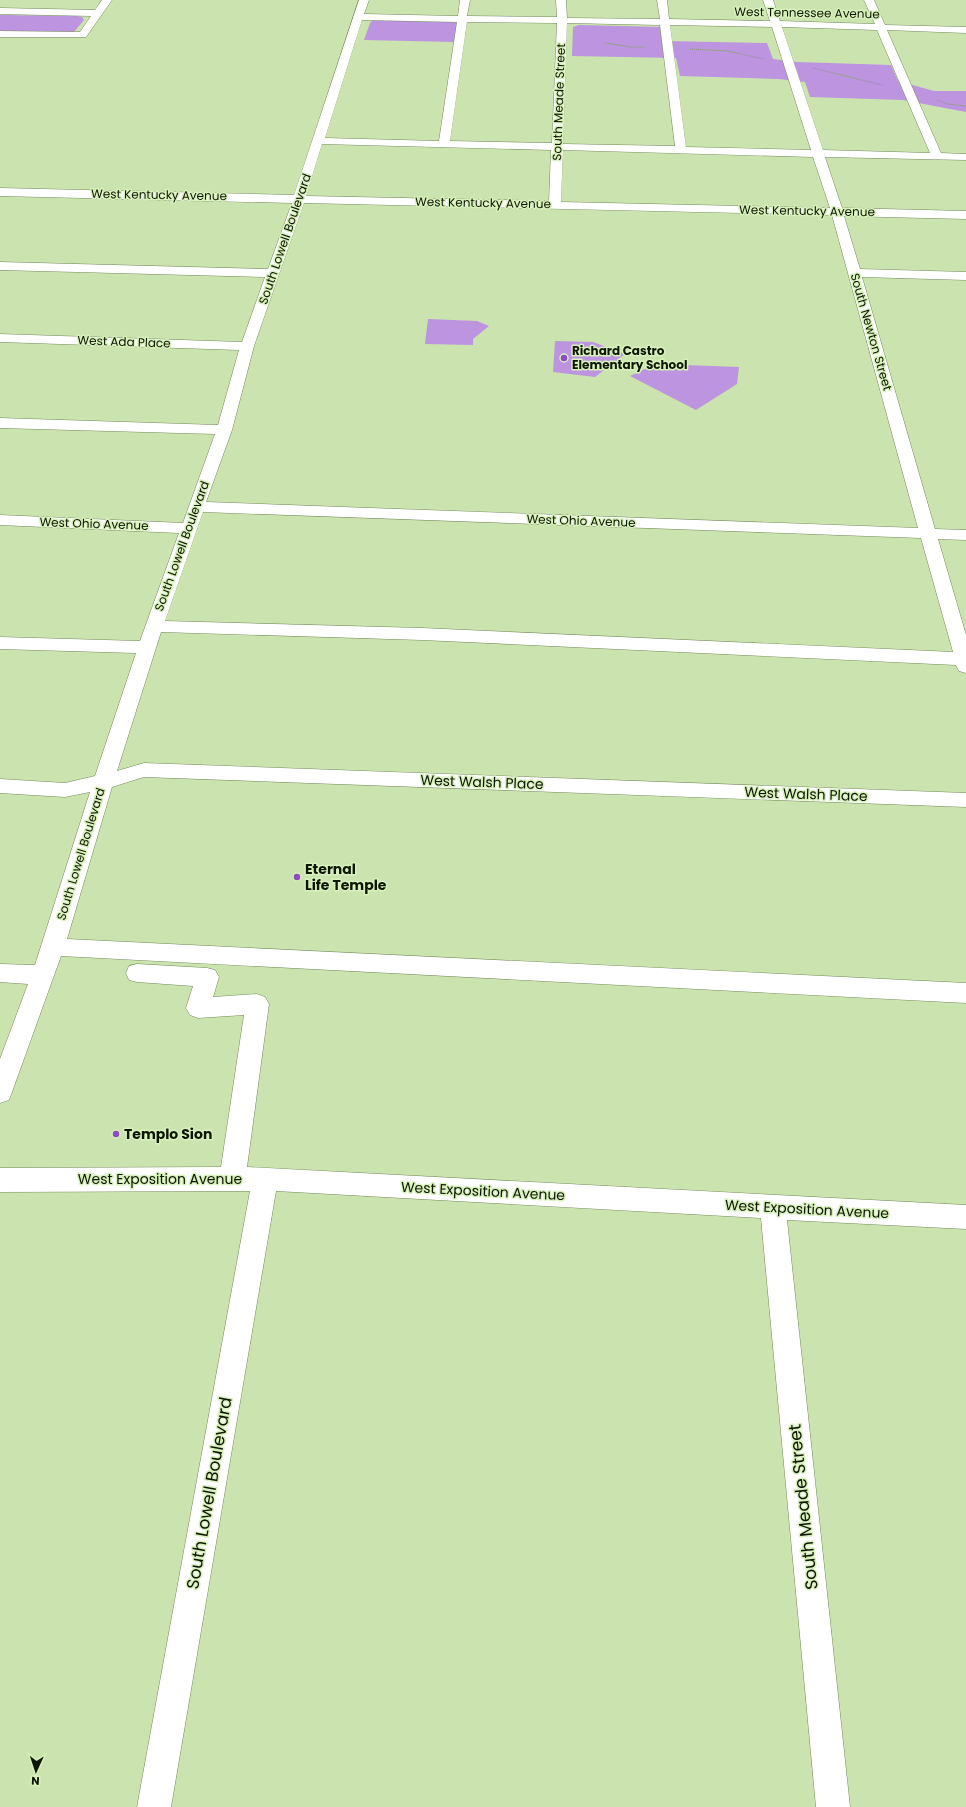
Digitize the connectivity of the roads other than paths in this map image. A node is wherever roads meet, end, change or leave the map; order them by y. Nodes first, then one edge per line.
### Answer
1 (107, 0) edge
2 (364, 0) edge
3 (465, 0) edge
4 (561, 0) edge
5 (662, 0) edge
6 (768, 0) edge
7 (869, 0) edge
8 (0, 11) edge
9 (97, 13) junction
10 (358, 17) junction
11 (462, 19) junction
12 (562, 21) junction
13 (665, 22) junction
14 (776, 24) junction
15 (881, 28) junction
16 (966, 30) edge
17 (0, 34) edge
18 (318, 141) junction
19 (444, 144) junction
20 (557, 147) junction
21 (681, 150) junction
22 (818, 154) junction
23 (937, 156) junction
24 (966, 157) edge
25 (0, 192) edge
26 (299, 199) junction
27 (555, 205) junction
28 (837, 212) junction
29 (966, 215) edge
30 (0, 266) edge
31 (273, 273) junction
32 (854, 273) junction
33 (966, 276) edge
34 (0, 338) edge
35 (247, 346) junction
36 (0, 424) edge
37 (224, 430) junction
38 (196, 507) junction
39 (0, 520) edge
40 (188, 528) junction
41 (928, 534) junction
42 (966, 535) edge
43 (154, 626) junction
44 (0, 643) edge
45 (147, 647) junction
46 (965, 663) edge
47 (103, 782) junction
48 (0, 786) edge
49 (966, 800) edge
50 (53, 947) junction
51 (0, 973) edge
52 (137, 973) dead end
53 (43, 975) junction
54 (966, 993) edge
55 (0, 1092) edge
56 (232, 1179) junction
57 (264, 1179) junction
58 (0, 1180) edge
59 (773, 1208) junction
60 (966, 1217) edge
61 (154, 1807) edge
62 (833, 1807) edge

1 - 9 street
2 - 10 street, South Lowell Boulevard
3 - 11 street
4 - 12 street, South Meade Street
5 - 13 street
6 - 14 street, South Newton Street
7 - 15 street
8 - 9 street
9 - 17 street
10 - 11 street, West Tennessee Avenue
10 - 18 street, South Lowell Boulevard
11 - 12 street, West Tennessee Avenue
11 - 19 street
12 - 13 street, West Tennessee Avenue
12 - 20 street, South Meade Street
13 - 14 street, West Tennessee Avenue
13 - 21 street
14 - 15 street, West Tennessee Avenue
14 - 22 street, South Newton Street
15 - 16 street, West Tennessee Avenue
15 - 23 street
18 - 19 street
18 - 26 street, South Lowell Boulevard
19 - 20 street
20 - 21 street
20 - 27 street, South Meade Street
21 - 22 street
22 - 23 street
22 - 28 street, South Newton Street
23 - 24 street
25 - 26 street, West Kentucky Avenue
26 - 27 street, West Kentucky Avenue
26 - 31 street, South Lowell Boulevard
27 - 28 street, West Kentucky Avenue
28 - 29 street, West Kentucky Avenue
28 - 32 street, South Newton Street
30 - 31 street
31 - 35 street, South Lowell Boulevard
32 - 33 street
32 - 41 street, South Newton Street
34 - 35 street, West Ada Place
35 - 37 street, South Lowell Boulevard
36 - 37 street
37 - 38 street, South Lowell Boulevard
38 - 40 street, South Lowell Boulevard
38 - 41 street, West Ohio Avenue
39 - 40 street, West Ohio Avenue
40 - 43 street, South Lowell Boulevard
41 - 42 street, West Ohio Avenue
41 - 46 street, South Newton Street
43 - 45 street, South Lowell Boulevard
43 - 46 street
44 - 45 street
45 - 47 street, South Lowell Boulevard
47 - 48 street, West Walsh Place
47 - 49 street, West Walsh Place
47 - 50 street, South Lowell Boulevard
50 - 53 street, South Lowell Boulevard
50 - 54 street
51 - 53 street
52 - 56 street
53 - 55 street, South Lowell Boulevard
56 - 57 street, West Exposition Avenue
56 - 58 street, West Exposition Avenue
57 - 59 street, West Exposition Avenue
57 - 61 street, South Lowell Boulevard
59 - 60 street, West Exposition Avenue
59 - 62 street, South Meade Street

